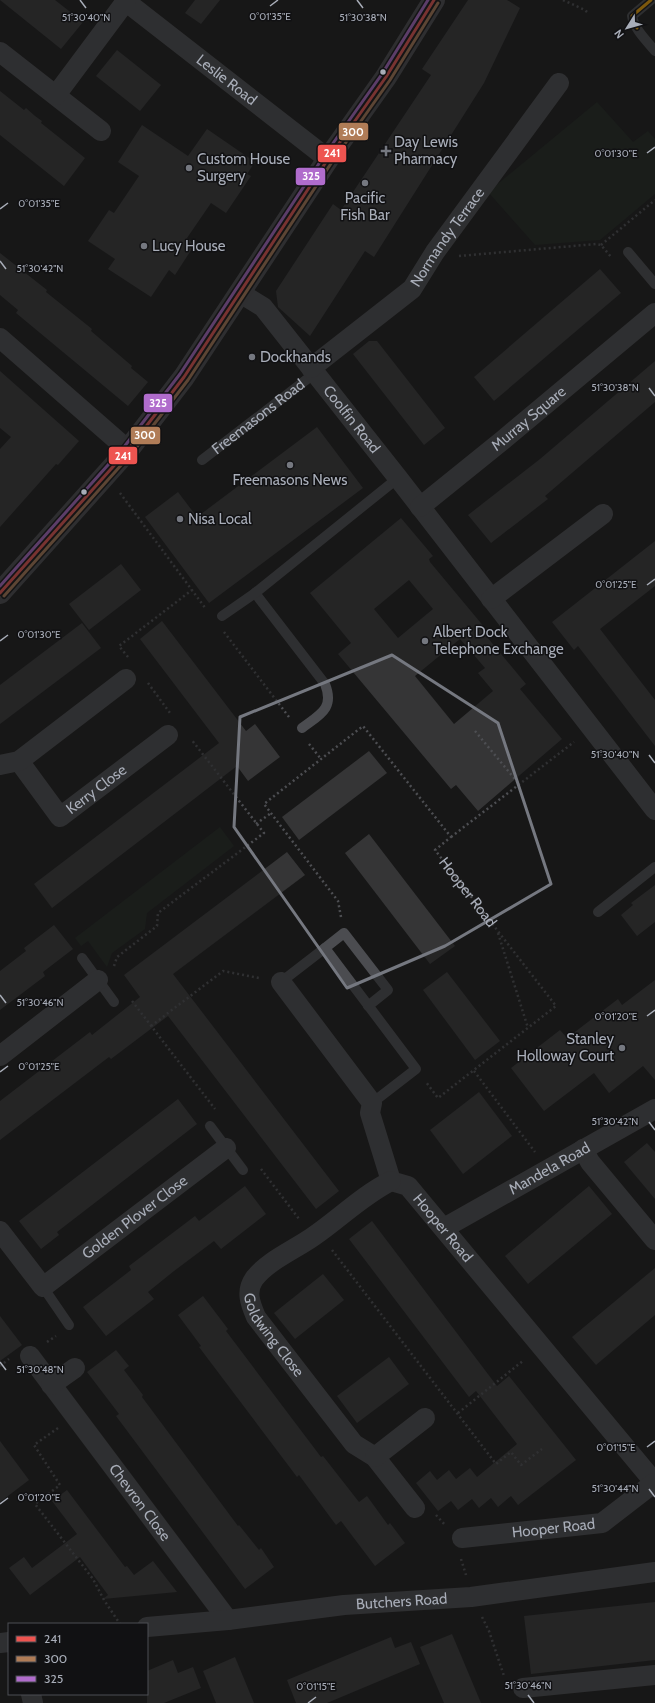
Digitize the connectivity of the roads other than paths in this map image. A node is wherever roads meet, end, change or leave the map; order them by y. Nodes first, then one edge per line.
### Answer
1 (651, 0) edge
2 (125, 1) edge
3 (428, 2) edge
4 (655, 51) edge
5 (0, 52) edge
6 (560, 83) dead end
7 (56, 95) junction
8 (101, 131) dead end
9 (328, 159) junction
10 (628, 252) dead end
11 (655, 284) edge
12 (240, 293) junction
13 (655, 313) edge
14 (0, 338) edge
15 (313, 370) junction
16 (128, 450) junction
17 (202, 460) dead end
18 (398, 478) junction
19 (420, 507) junction
20 (603, 514) dead end
21 (0, 593) edge
22 (254, 593) junction
23 (491, 599) junction
24 (222, 616) dead end
25 (126, 679) dead end
26 (302, 728) dead end
27 (168, 735) dead end
28 (9, 763) edge
29 (651, 797) edge
30 (655, 867) edge
31 (598, 912) dead end
32 (324, 948) junction
33 (82, 958) dead end
34 (105, 974) junction
35 (281, 982) joint
36 (114, 1002) dead end
37 (368, 1006) junction
38 (0, 1056) edge
39 (372, 1103) junction
40 (655, 1109) edge
41 (210, 1126) dead end
42 (226, 1148) junction
43 (583, 1149) junction
44 (243, 1170) dead end
45 (391, 1181) junction
46 (444, 1228) junction
47 (0, 1231) edge
48 (655, 1240) edge
49 (43, 1287) junction
50 (69, 1325) dead end
51 (30, 1356) dead end
52 (75, 1368) dead end
53 (51, 1385) junction
54 (425, 1418) dead end
55 (375, 1457) junction
56 (655, 1483) edge
57 (415, 1508) dead end
58 (462, 1538) dead end
59 (655, 1572) edge
60 (228, 1620) junction
61 (148, 1627) edge
62 (655, 1675) edge
63 (523, 1688) dead end

1 - 4 lane
2 - 7 street
2 - 9 street, Leslie Road
3 - 9 street
5 - 7 street
6 - 15 street, Normandy Terrace
7 - 8 street
9 - 12 street
10 - 11 lane
12 - 15 street, Coolfin Road
12 - 16 street
13 - 19 street, Murray Square
14 - 16 street
15 - 17 lane, Freemasons Road
15 - 18 street, Coolfin Road
16 - 21 street
18 - 19 street, Coolfin Road
18 - 22 lane
19 - 23 street, Coolfin Road
20 - 23 street
22 - 24 lane
22 - 26 lane
23 - 29 street, Coolfin Road
25 - 28 street, Kerry Close
27 - 28 street, Kerry Close
30 - 31 lane
32 - 35 lane
32 - 37 lane
32 - 37 lane
33 - 34 lane
34 - 36 lane
34 - 38 street
35 - 39 street
37 - 39 lane
39 - 45 street
40 - 43 street, Mandela Road
41 - 42 lane
42 - 44 lane
42 - 49 street, Golden Plover Close
43 - 46 street, Mandela Road
43 - 48 street
45 - 46 street, Hooper Road
45 - 55 street, Goldwing Close
46 - 56 street, Hooper Road
47 - 49 street
49 - 50 lane
51 - 53 street, Chevron Close
52 - 53 street
53 - 60 street, Chevron Close
54 - 55 street
55 - 57 street, Goldwing Close
56 - 58 street, Hooper Road
59 - 60 street, Butchers Road
60 - 61 street, Butchers Road
62 - 63 street

